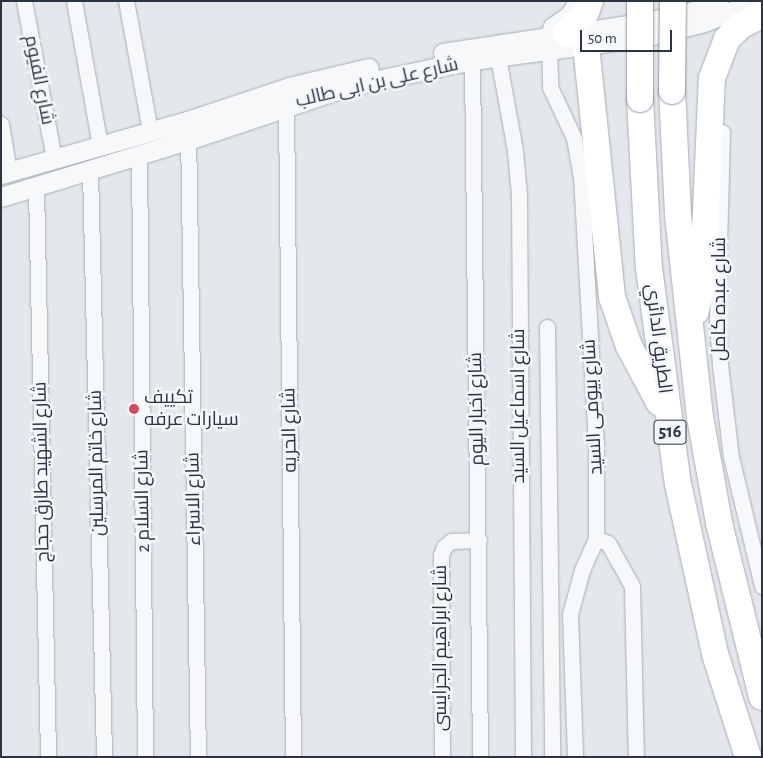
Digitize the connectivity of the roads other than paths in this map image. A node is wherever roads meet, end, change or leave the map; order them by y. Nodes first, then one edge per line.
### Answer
1 (24, 1) edge
2 (74, 1) edge
3 (126, 1) edge
4 (576, 1) edge
5 (590, 1) edge
6 (640, 1) edge
7 (718, 1) edge
8 (758, 1) edge
9 (691, 11) edge
10 (762, 15) edge
11 (762, 20) edge
12 (562, 41) junction
13 (498, 57) junction
14 (472, 60) junction
15 (286, 104) junction
16 (187, 121) junction
17 (1, 124) edge
18 (150, 131) junction
19 (188, 140) junction
20 (100, 145) junction
21 (139, 155) junction
22 (54, 159) junction
23 (90, 170) junction
24 (5, 173) edge
25 (36, 186) junction
26 (1, 197) edge
27 (547, 327) dead end
28 (689, 334) junction
29 (668, 419) junction
30 (596, 538) junction
31 (479, 540) junction
32 (762, 586) edge
33 (762, 697) edge
34 (48, 757) edge
35 (104, 757) edge
36 (145, 757) edge
37 (198, 757) edge
38 (293, 757) edge
39 (442, 757) edge
40 (480, 757) edge
41 (523, 757) edge
42 (552, 757) edge
43 (574, 757) edge
44 (636, 757) edge
45 (748, 757) edge

1 - 22 street, شارع الفيوم
2 - 20 street
3 - 18 street
4 - 12 street
5 - 12 highway
6 - 29 highway, الطريق الدائري / 516, bridge
7 - 9 street
8 - 9 street
9 - 12 street, شارع على بن ابى طالب
9 - 28 highway, الطريق الدائري / 516, bridge
10 - 28 highway
11 - 32 street, شارع عبده كامل
12 - 13 street, شارع على بن ابى طالب
12 - 16 street, شارع على بن ابى طالب
12 - 29 highway
12 - 30 street, شارع بيومى السيد
13 - 14 street, شارع على بن ابى طالب
13 - 41 street, شارع اسماعيل السيد
14 - 15 street, شارع على بن ابى طالب
14 - 31 street, شارع اخبار اليوم
15 - 19 street, شارع على بن ابى طالب
15 - 38 street, شارع الحريه
16 - 18 street, شارع على بن ابى طالب
16 - 19 street, شارع الاسراء
17 - 24 street
18 - 20 street, شارع على بن ابى طالب
19 - 21 street, شارع على بن ابى طالب
19 - 37 street, شارع الاسراء
20 - 22 street, شارع على بن ابى طالب
21 - 23 street, شارع على بن ابى طالب
21 - 36 street, شارع السلام 2
22 - 24 street, شارع على بن ابى طالب
23 - 25 street, شارع على بن ابى طالب
23 - 35 street, شارع خاتم المرسلين
25 - 26 street, شارع على بن ابى طالب
25 - 34 street, شارع الشهيد طارق حجاج
27 - 42 street, شارع اسماعيل السيد
28 - 33 highway, الطريق الدائري / 516
29 - 45 highway, الطريق الدائري / 516
30 - 43 street
30 - 44 street
31 - 39 street, شارع ابراهيم الجرايسى
31 - 40 street, شارع اخبار اليوم

